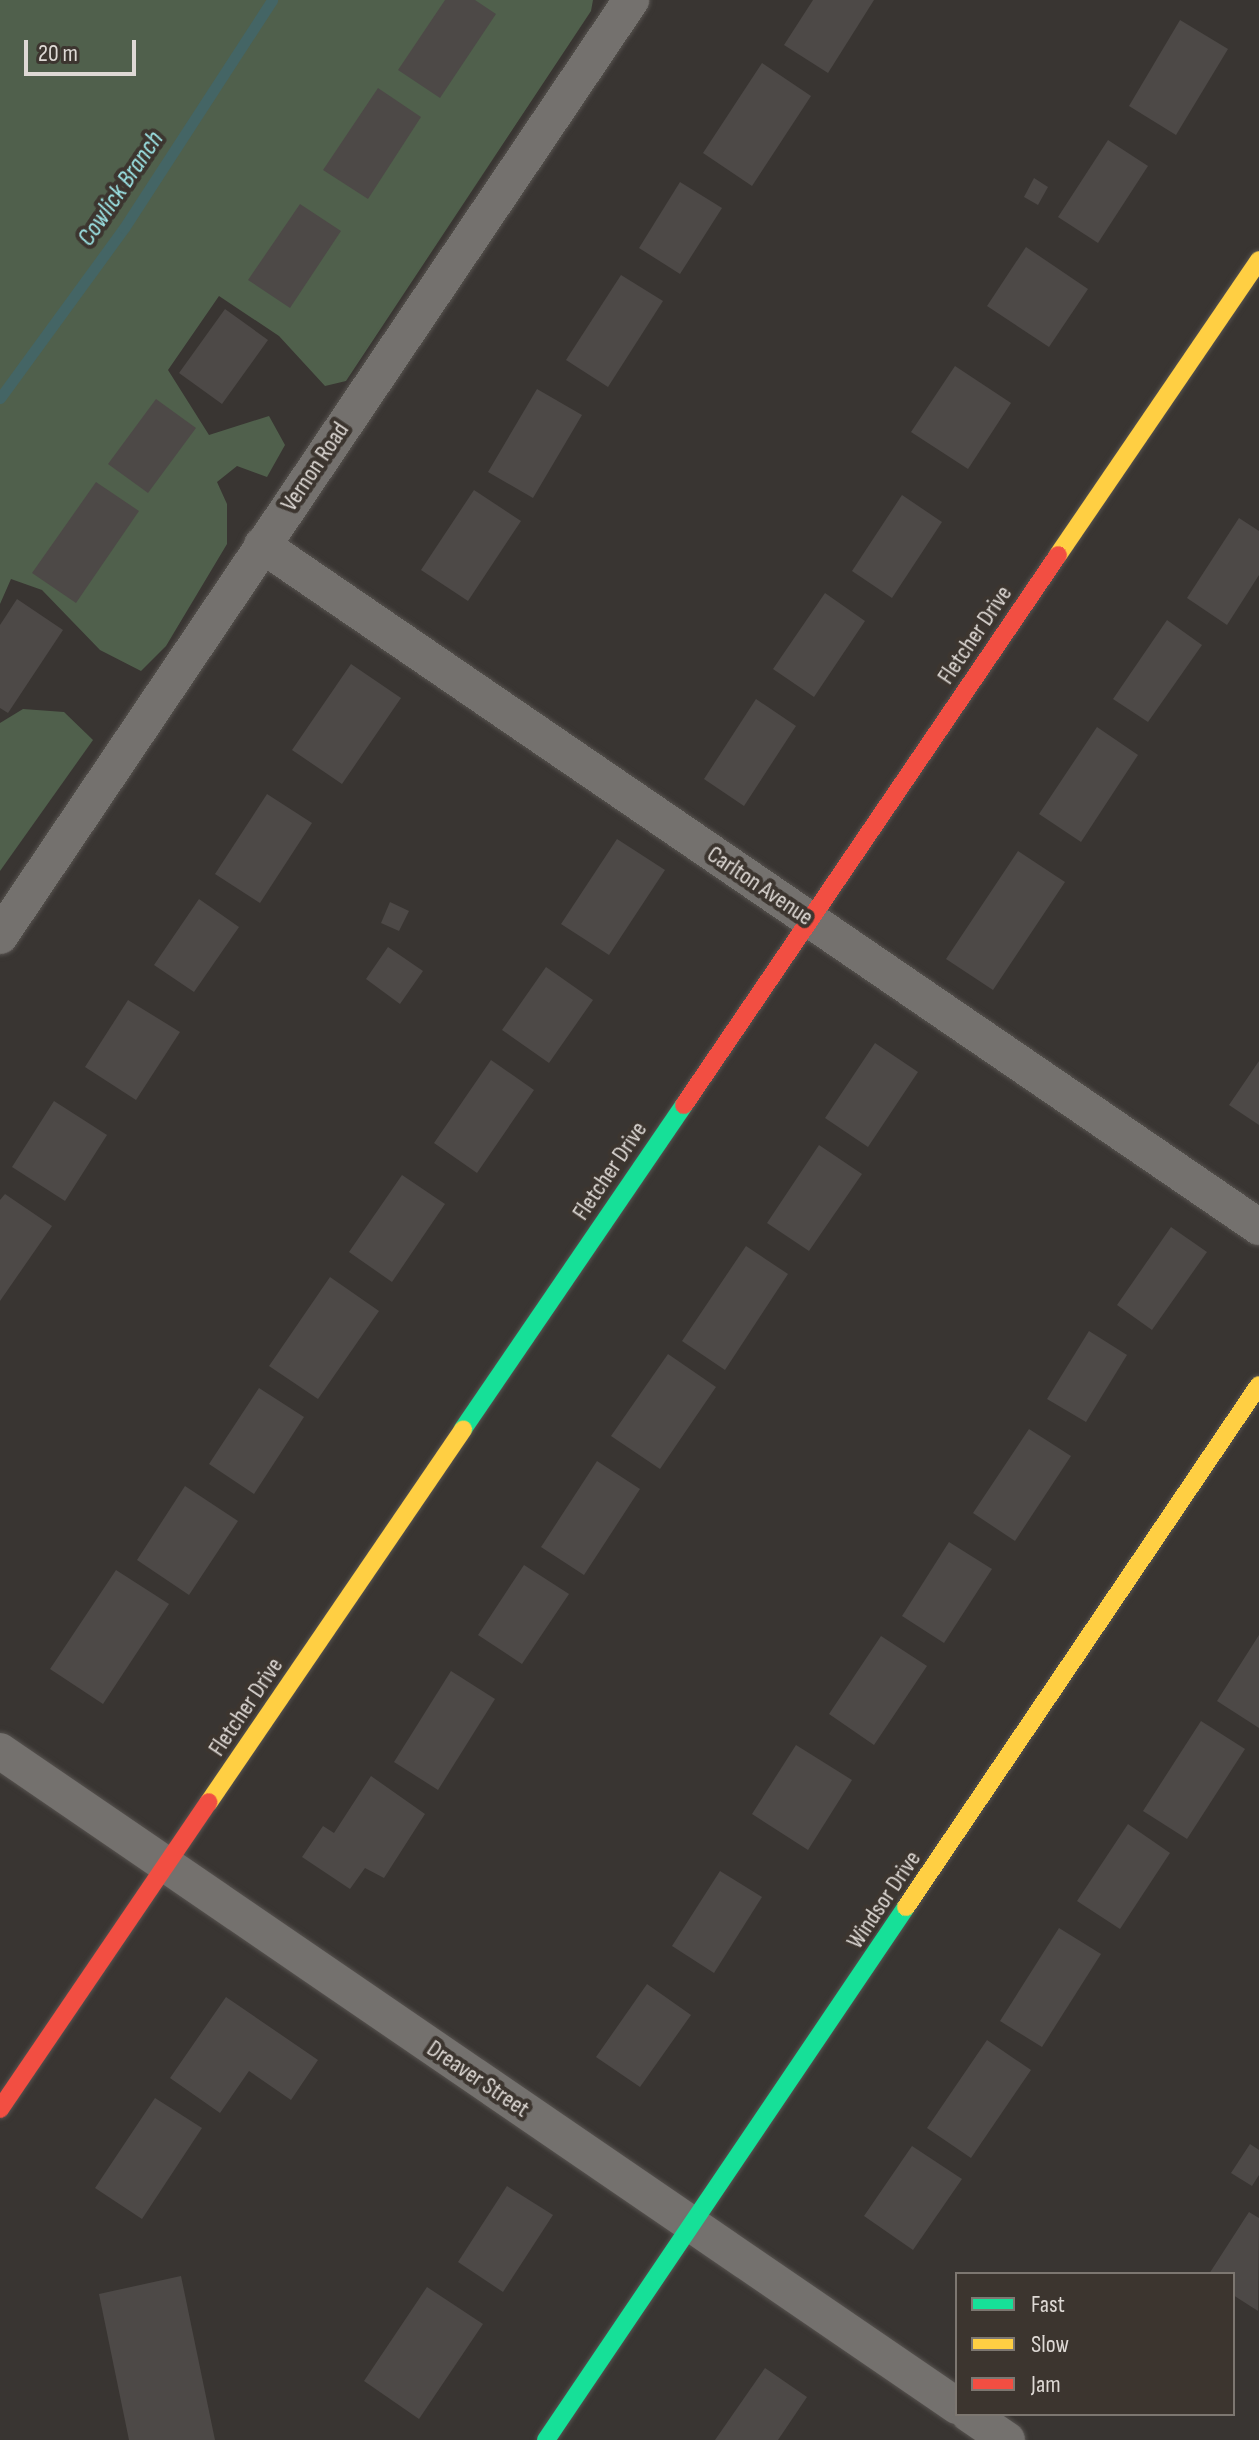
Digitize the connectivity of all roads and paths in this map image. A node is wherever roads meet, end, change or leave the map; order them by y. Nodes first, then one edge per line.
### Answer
1 (631, 0) edge
2 (1259, 260) edge
3 (262, 545) junction
4 (810, 920) junction
5 (0, 936) edge
6 (1259, 1227) edge
7 (1259, 1385) edge
8 (0, 1751) edge
9 (166, 1866) junction
10 (0, 2109) edge
11 (694, 2227) junction
12 (955, 2405) edge
13 (972, 2416) edge
14 (546, 2440) edge
15 (1007, 2440) edge

1 - 3 street, Vernon Road
2 - 4 street, Fletcher Drive
3 - 4 street, Carlton Avenue
3 - 5 street, Vernon Road
4 - 6 street, Carlton Avenue
4 - 9 street, Fletcher Drive
7 - 11 street, Windsor Drive
8 - 9 street, Dreaver Street
9 - 10 street, Fletcher Drive
9 - 11 street, Dreaver Street
11 - 12 street, Dreaver Street
11 - 14 street, Windsor Drive
13 - 15 street

